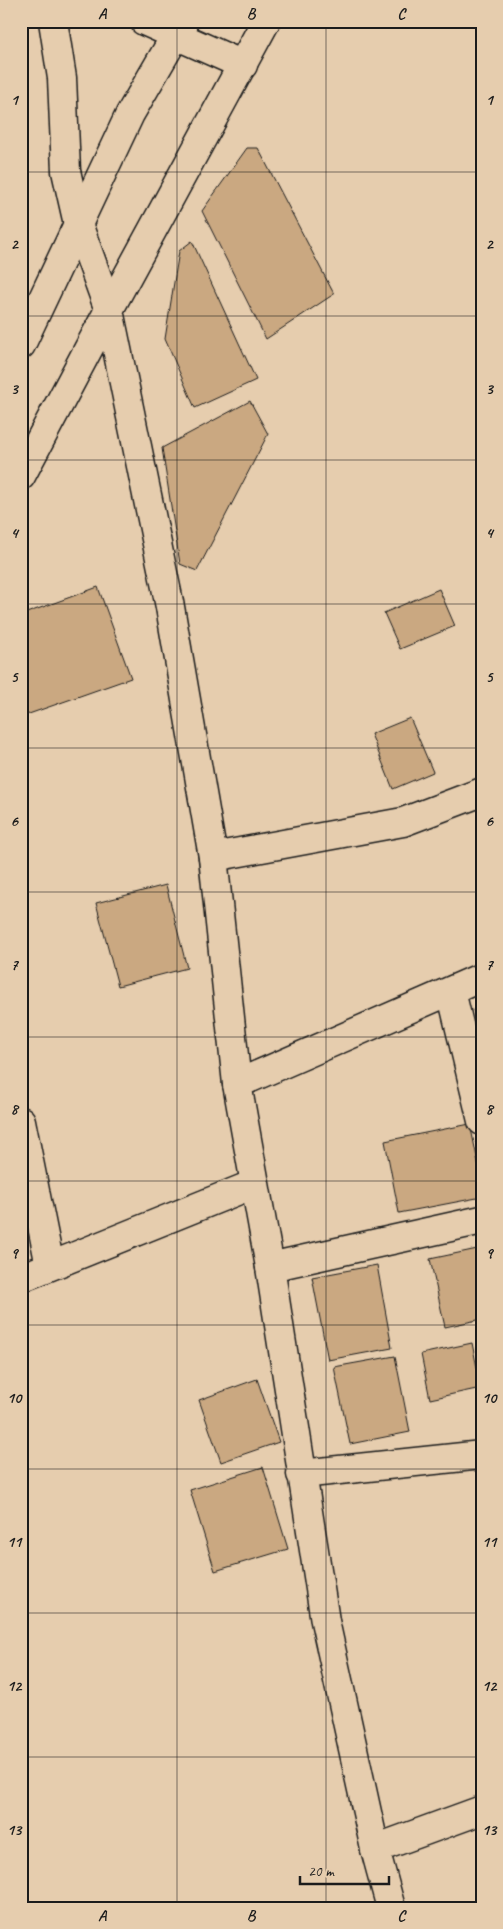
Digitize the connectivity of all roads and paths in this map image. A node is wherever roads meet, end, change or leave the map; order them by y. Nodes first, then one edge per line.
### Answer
1 (53, 21) edge
2 (144, 21) edge
3 (266, 21) edge
4 (180, 28) edge
5 (242, 65) junction
6 (78, 224) junction
7 (109, 310) junction
8 (21, 345) edge
9 (21, 476) edge
10 (482, 792) edge
11 (214, 857) junction
12 (482, 977) edge
13 (451, 991) junction
14 (237, 1084) junction
15 (21, 1121) edge
16 (482, 1121) edge
17 (254, 1184) junction
18 (482, 1220) edge
19 (50, 1266) junction
20 (270, 1267) junction
21 (21, 1278) edge
22 (482, 1455) edge
23 (301, 1474) junction
24 (482, 1810) edge
25 (375, 1849) junction
26 (390, 1908) edge

1 - 6 street
2 - 4 street
3 - 5 street
4 - 5 street
4 - 6 street
5 - 7 street
6 - 7 street
6 - 8 street
7 - 9 street
7 - 11 street
10 - 11 street
11 - 14 street
12 - 13 street
13 - 14 street
13 - 16 street
14 - 17 street
15 - 19 street
17 - 19 street
17 - 20 street
18 - 20 street
19 - 21 street
20 - 23 street
22 - 23 street
23 - 25 street
24 - 25 street
25 - 26 street

